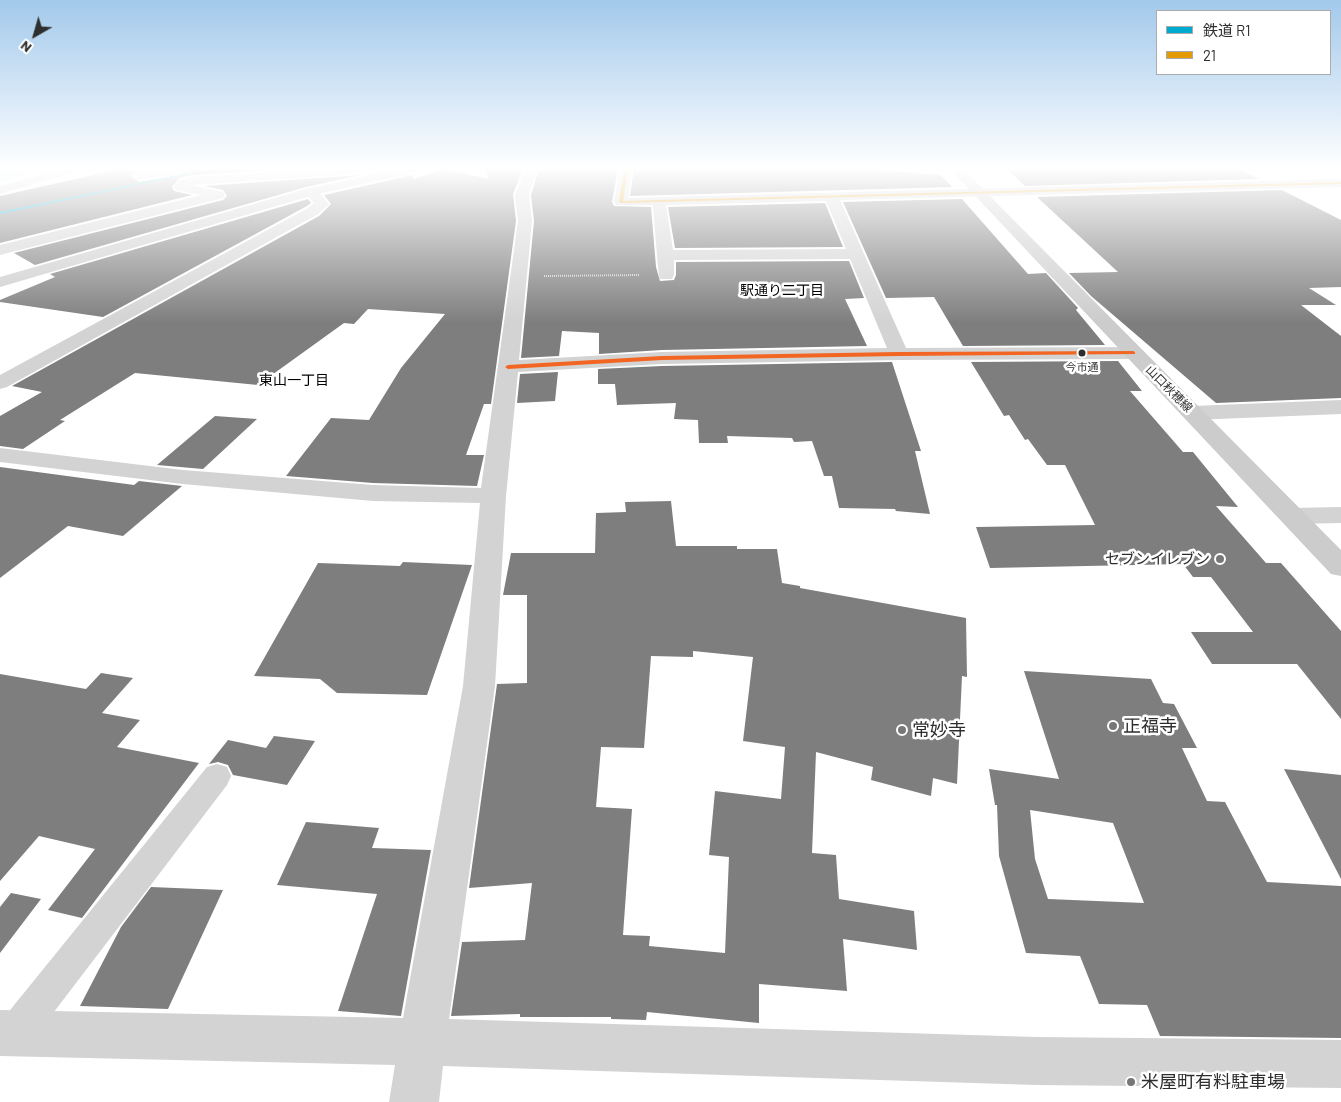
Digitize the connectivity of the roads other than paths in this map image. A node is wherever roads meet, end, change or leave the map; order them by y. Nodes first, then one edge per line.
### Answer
1 (119, 220) edge
2 (213, 220) edge
3 (295, 220) edge
4 (525, 220) edge
5 (662, 220) edge
6 (842, 220) edge
7 (1006, 220) edge
8 (0, 250) edge
9 (856, 254) junction
10 (666, 255) junction
11 (666, 275) road end
12 (0, 282) edge
13 (1133, 353) junction
14 (899, 354) junction
15 (508, 367) junction
16 (0, 383) edge
17 (1341, 407) edge
18 (1193, 413) junction
19 (0, 455) edge
20 (493, 496) junction
21 (1341, 515) edge
22 (1293, 516) junction
23 (1341, 567) edge
24 (217, 776) dead end
25 (7, 1034) edge
26 (422, 1042) junction
27 (1341, 1064) edge
28 (414, 1102) edge

1 - 8 street
2 - 12 main road
3 - 16 street
4 - 15 street
5 - 10 street
6 - 9 street
7 - 13 main road, 山口秋穂線
9 - 10 street
9 - 14 street
10 - 11 street
13 - 14 street
13 - 18 main road, 山口秋穂線
14 - 15 street
15 - 20 street
17 - 18 street
18 - 22 main road, 山口秋穂線
19 - 20 street
20 - 26 street
21 - 22 street
22 - 23 main road, 山口秋穂線
24 - 25 lane
25 - 26 street
26 - 27 street
26 - 28 street

